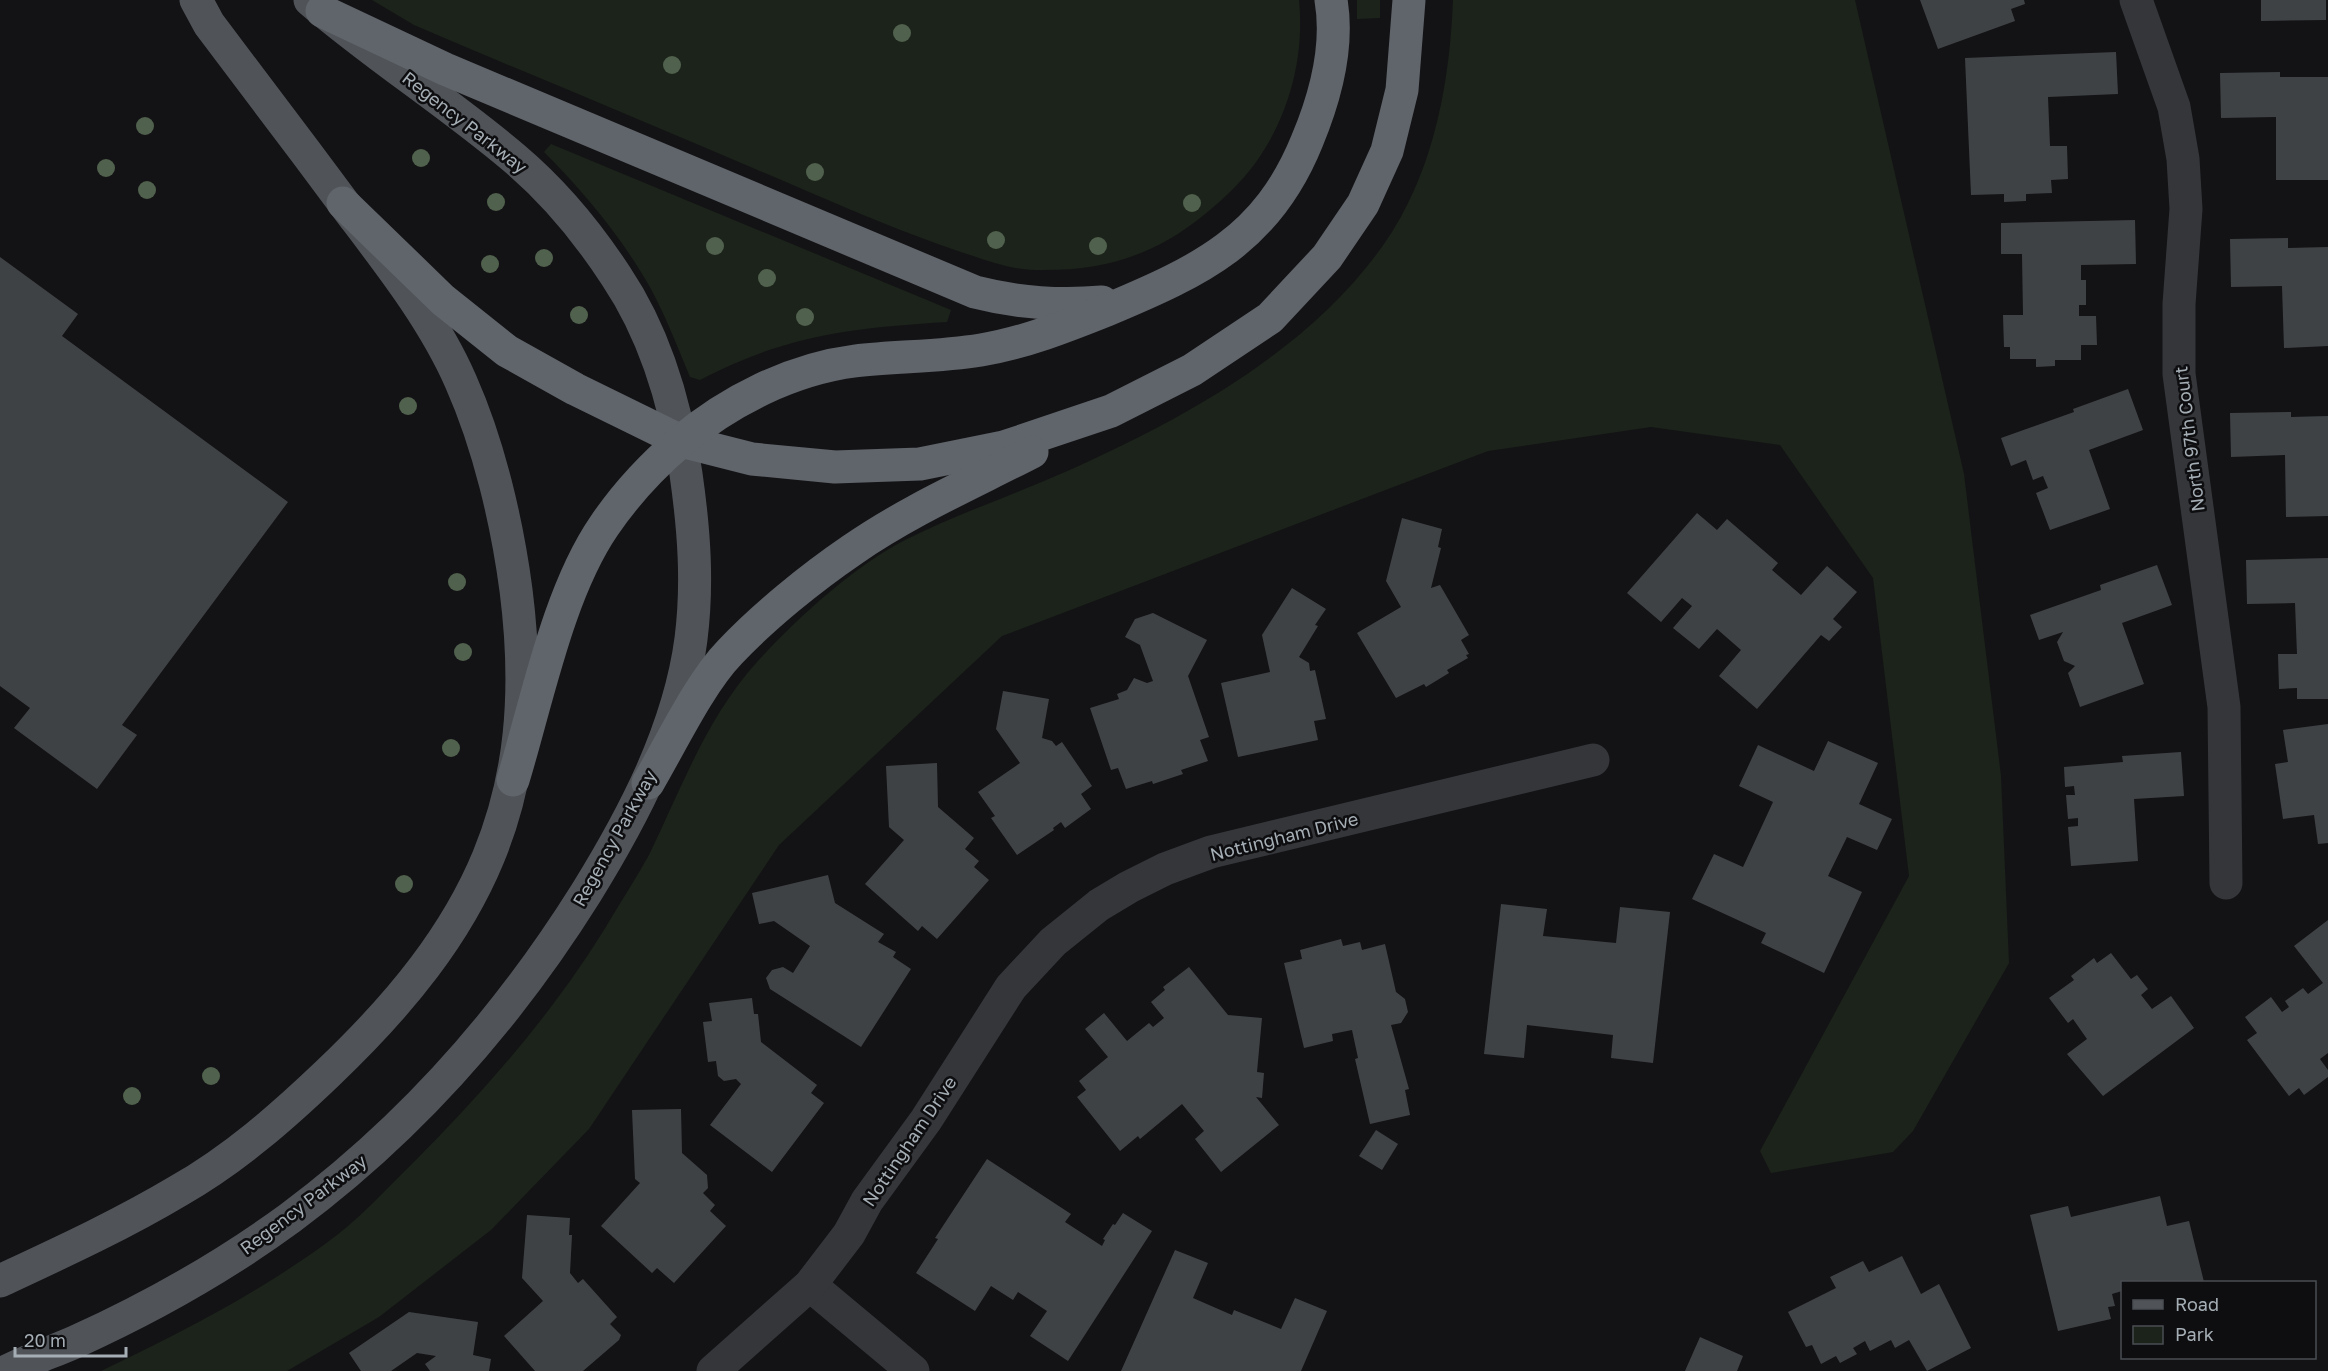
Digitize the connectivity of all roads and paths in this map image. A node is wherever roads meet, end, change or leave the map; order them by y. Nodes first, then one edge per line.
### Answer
1 (196, 0) edge
2 (1331, 0) edge
3 (1409, 0) edge
4 (2136, 0) edge
5 (316, 5) edge
6 (343, 202) junction
7 (1159, 288) junction
8 (1111, 411) junction
9 (681, 441) junction
10 (1593, 760) dead end
11 (513, 780) junction
12 (648, 783) junction
13 (2226, 883) dead end
14 (0, 1281) edge
15 (810, 1285) junction
16 (7, 1371) edge
17 (713, 1371) edge
18 (913, 1371) edge

1 - 6 main road
2 - 7 highway
3 - 8 highway
4 - 13 street, North 97th Court
5 - 7 highway
5 - 9 main road, Regency Parkway
6 - 9 highway
6 - 11 main road
7 - 9 highway
8 - 9 highway
8 - 12 highway
9 - 11 highway
9 - 12 main road, Regency Parkway
10 - 15 street, Nottingham Drive
11 - 14 main road
12 - 16 main road, Regency Parkway
15 - 17 street, Nottingham Drive
15 - 18 street

